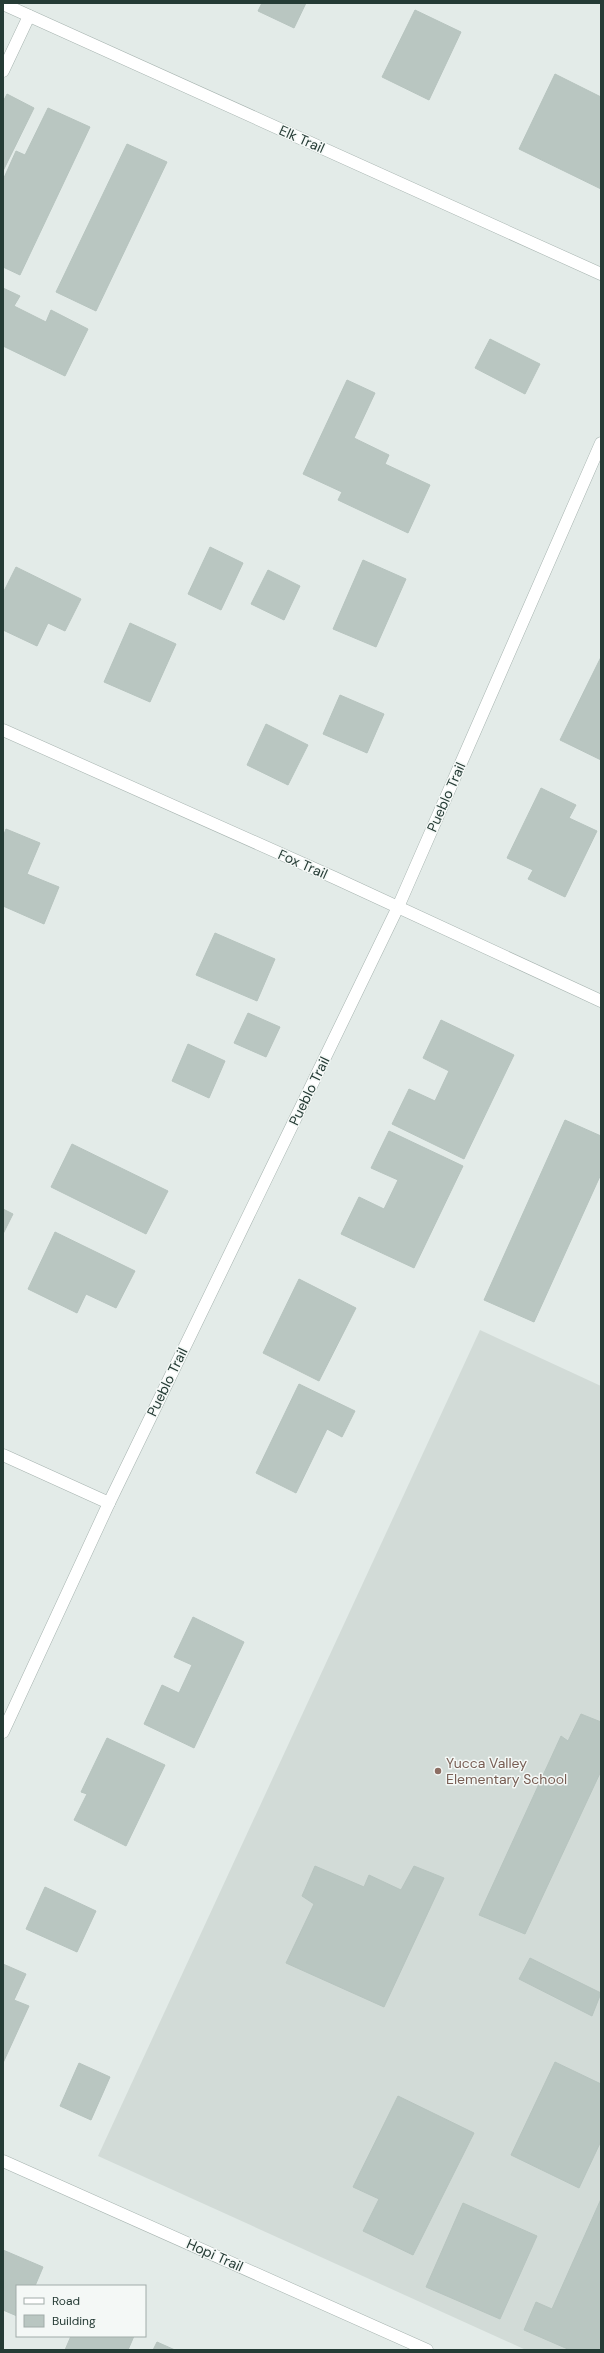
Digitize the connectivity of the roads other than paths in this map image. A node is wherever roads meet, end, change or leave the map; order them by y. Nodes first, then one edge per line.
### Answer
1 (3, 4) edge
2 (29, 16) junction
3 (3, 71) edge
4 (601, 274) edge
5 (601, 443) edge
6 (3, 730) edge
7 (398, 907) junction
8 (601, 1001) edge
9 (3, 1455) edge
10 (109, 1503) junction
11 (3, 1732) edge
12 (3, 2161) edge
13 (427, 2350) edge

1 - 2 street, Elk Trail
2 - 3 street
2 - 4 street, Elk Trail
5 - 7 street, Pueblo Trail
6 - 7 street, Fox Trail
7 - 8 street, Fox Trail
7 - 10 street, Pueblo Trail
9 - 10 street
10 - 11 street, Pueblo Trail
12 - 13 street, Hopi Trail

